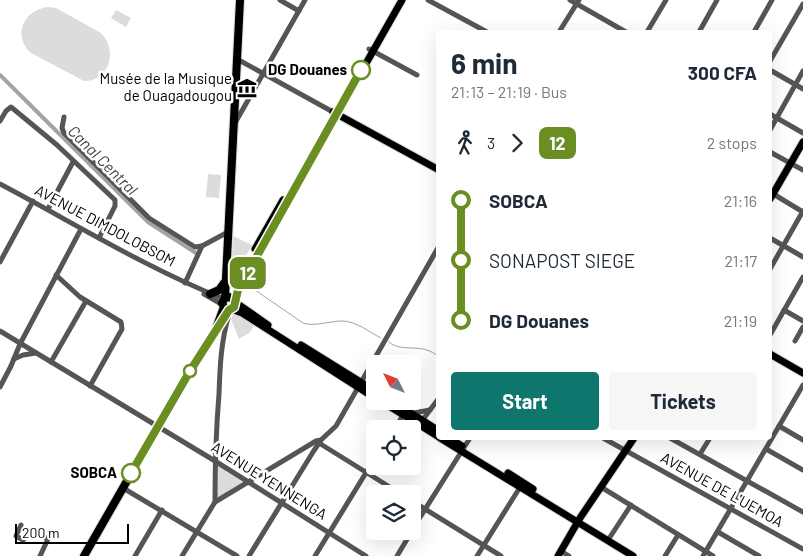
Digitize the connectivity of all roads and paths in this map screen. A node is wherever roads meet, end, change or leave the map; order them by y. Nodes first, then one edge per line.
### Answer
1 (240, 0) edge
2 (280, 0) edge
3 (305, 0) edge
4 (398, 0) edge
5 (402, 0) edge
6 (428, 0) edge
7 (570, 0) edge
8 (666, 0) edge
9 (717, 0) edge
10 (772, 0) edge
11 (578, 2) edge
12 (803, 4) edge
13 (299, 11) junction
14 (389, 19) junction
15 (483, 30) edge
16 (560, 30) edge
17 (623, 30) edge
18 (648, 30) edge
19 (700, 30) edge
20 (755, 30) edge
21 (371, 50) junction
22 (772, 58) edge
23 (236, 59) junction
24 (772, 71) edge
25 (803, 71) edge
26 (263, 73) junction
27 (417, 75) dead end
28 (796, 84) junction
29 (803, 89) edge
30 (0, 108) edge
31 (8, 109) junction
32 (335, 113) junction
33 (772, 115) edge
34 (64, 117) dead end
35 (777, 118) junction
36 (0, 121) edge
37 (233, 126) junction
38 (772, 127) edge
39 (803, 133) edge
40 (803, 142) edge
41 (772, 153) edge
42 (73, 162) junction
43 (790, 164) junction
44 (436, 168) edge
45 (803, 170) edge
46 (0, 184) edge
47 (772, 193) edge
48 (772, 196) edge
49 (33, 201) junction
50 (48, 209) junction
51 (803, 211) edge
52 (81, 229) junction
53 (228, 232) junction
54 (99, 238) junction
55 (772, 239) edge
56 (202, 246) junction
57 (783, 246) junction
58 (436, 251) edge
59 (803, 257) edge
60 (0, 262) edge
61 (772, 265) edge
62 (56, 275) junction
63 (803, 277) edge
64 (226, 279) junction
65 (185, 283) junction
66 (198, 290) junction
67 (210, 294) junction
68 (86, 301) junction
69 (228, 303) junction
70 (784, 310) junction
71 (803, 321) edge
72 (803, 327) edge
73 (0, 331) edge
74 (772, 331) edge
75 (795, 341) dead end
76 (20, 344) junction
77 (36, 353) junction
78 (772, 355) edge
79 (14, 359) junction
80 (772, 360) edge
81 (51, 362) junction
82 (803, 373) edge
83 (803, 378) edge
84 (360, 385) junction
85 (803, 385) edge
86 (0, 386) edge
87 (90, 386) junction
88 (366, 387) edge
89 (366, 390) edge
90 (436, 402) edge
91 (399, 410) edge
92 (402, 410) edge
93 (430, 410) junction
94 (407, 414) junction
95 (402, 420) edge
96 (416, 420) edge
97 (419, 420) edge
98 (421, 422) edge
99 (421, 423) edge
100 (779, 426) junction
101 (158, 428) junction
102 (436, 430) edge
103 (436, 435) edge
104 (772, 438) edge
105 (445, 440) edge
106 (452, 440) edge
107 (469, 440) edge
108 (607, 440) edge
109 (633, 440) edge
110 (674, 440) edge
111 (709, 440) edge
112 (771, 440) edge
113 (803, 440) edge
114 (320, 442) junction
115 (463, 449) junction
116 (766, 449) junction
117 (626, 450) junction
118 (700, 454) junction
119 (215, 461) junction
120 (803, 470) edge
121 (366, 472) joint
122 (371, 475) edge
123 (748, 481) junction
124 (249, 483) junction
125 (521, 484) junction
126 (387, 485) edge
127 (601, 487) junction
128 (123, 488) junction
129 (215, 502) junction
130 (282, 504) junction
131 (630, 505) junction
132 (421, 506) edge
133 (426, 509) junction
134 (731, 509) junction
135 (162, 510) junction
136 (803, 512) edge
137 (421, 517) edge
138 (579, 520) junction
139 (21, 525) dead end
140 (197, 532) junction
141 (718, 532) junction
142 (329, 533) junction
143 (678, 535) junction
144 (607, 536) junction
145 (406, 540) edge
146 (484, 546) junction
147 (803, 549) edge
148 (559, 554) edge
149 (704, 554) edge
150 (40, 556) edge
151 (84, 556) edge
152 (135, 556) edge
153 (182, 556) edge
154 (237, 556) edge
155 (249, 556) edge
156 (316, 556) edge
157 (366, 556) edge
158 (396, 556) edge
159 (477, 556) edge
160 (501, 556) edge
161 (569, 556) edge
162 (633, 556) edge
163 (641, 556) edge
164 (665, 556) edge
165 (713, 556) edge
166 (759, 556) edge

1 - 23 highway
2 - 13 street
3 - 13 street
4 - 14 main road
5 - 14 main road
6 - 15 street
7 - 11 street
8 - 18 street
9 - 19 street
10 - 20 street
11 - 16 street
11 - 17 street
12 - 22 street
13 - 26 street
14 - 21 main road
21 - 27 street
21 - 32 main road
23 - 26 street
23 - 37 highway
24 - 28 street
25 - 28 street
26 - 32 street
26 - 37 street
28 - 29 street
28 - 35 street
30 - 31 street
31 - 36 street
31 - 42 street
32 - 44 main road
32 - 69 main road
33 - 35 street
34 - 56 street
35 - 38 street
35 - 39 street
37 - 53 highway
40 - 43 main road
41 - 43 street
42 - 50 street
42 - 54 street
43 - 45 street
43 - 47 main road
46 - 49 street, AVENUE DIMDOLOBSOM
48 - 51 street
49 - 50 street, AVENUE DIMDOLOBSOM
49 - 60 street
50 - 52 street, AVENUE DIMDOLOBSOM
51 - 57 street
52 - 54 street, AVENUE DIMDOLOBSOM
52 - 62 street
53 - 56 street
53 - 64 highway
54 - 65 street, AVENUE DIMDOLOBSOM
55 - 57 street
56 - 65 street
57 - 59 street
57 - 61 street
58 - 84 street
62 - 68 street
62 - 76 street
63 - 70 street
64 - 67 highway
64 - 69 highway
65 - 66 street, AVENUE DIMDOLOBSOM
66 - 67 street, AVENUE DIMDOLOBSOM
66 - 69 street, AVENUE DIMDOLOBSOM
67 - 69 street, AVENUE DIMDOLOBSOM
68 - 81 street
68 - 87 street
69 - 84 main road
69 - 101 highway
69 - 119 street
70 - 71 street
70 - 74 street
72 - 75 street
73 - 76 street, AVENUE YENNENGA
76 - 77 street, AVENUE YENNENGA
76 - 79 street
77 - 79 street
77 - 81 street, AVENUE YENNENGA
78 - 82 main road
79 - 86 street
80 - 83 main road
81 - 87 street, AVENUE YENNENGA
84 - 88 main road
84 - 89 main road
84 - 114 street
85 - 100 street
87 - 101 street, AVENUE YENNENGA
90 - 93 street
91 - 94 main road
92 - 94 main road
93 - 94 street
93 - 97 street
94 - 95 street
94 - 96 main road
98 - 102 main road
99 - 103 main road
100 - 104 street
100 - 113 street
101 - 119 street, AVENUE YENNENGA
101 - 128 highway
105 - 115 main road
106 - 115 main road
107 - 115 street
108 - 117 street, AVENUE DE L'UEMOA
109 - 117 main road
110 - 118 street
111 - 118 street
112 - 116 street
114 - 121 street
114 - 124 street
114 - 130 street
115 - 125 main road
115 - 133 street
116 - 120 street
116 - 123 street
117 - 127 main road
117 - 134 street, AVENUE DE L'UEMOA
118 - 123 street
119 - 124 street, AVENUE YENNENGA
119 - 129 street
121 - 142 street
122 - 126 street
123 - 134 street
123 - 136 street
124 - 129 street
124 - 130 street, AVENUE YENNENGA
125 - 138 main road
125 - 146 street
127 - 131 street
127 - 138 main road
128 - 135 street
128 - 151 highway
129 - 140 street
130 - 142 street, AVENUE YENNENGA
130 - 155 street
131 - 143 street
131 - 144 street
132 - 133 street
133 - 137 street
133 - 146 street
134 - 141 street
134 - 147 street, AVENUE DE L'UEMOA
135 - 140 street
135 - 152 street
138 - 144 main road
138 - 148 main road
139 - 150 street
140 - 153 street
140 - 154 street
141 - 149 street
141 - 166 street
142 - 156 street
142 - 157 street, AVENUE YENNENGA
143 - 149 street
143 - 164 street
144 - 162 main road
144 - 163 main road
145 - 158 street
146 - 159 street
146 - 160 street
148 - 161 street
149 - 165 street

